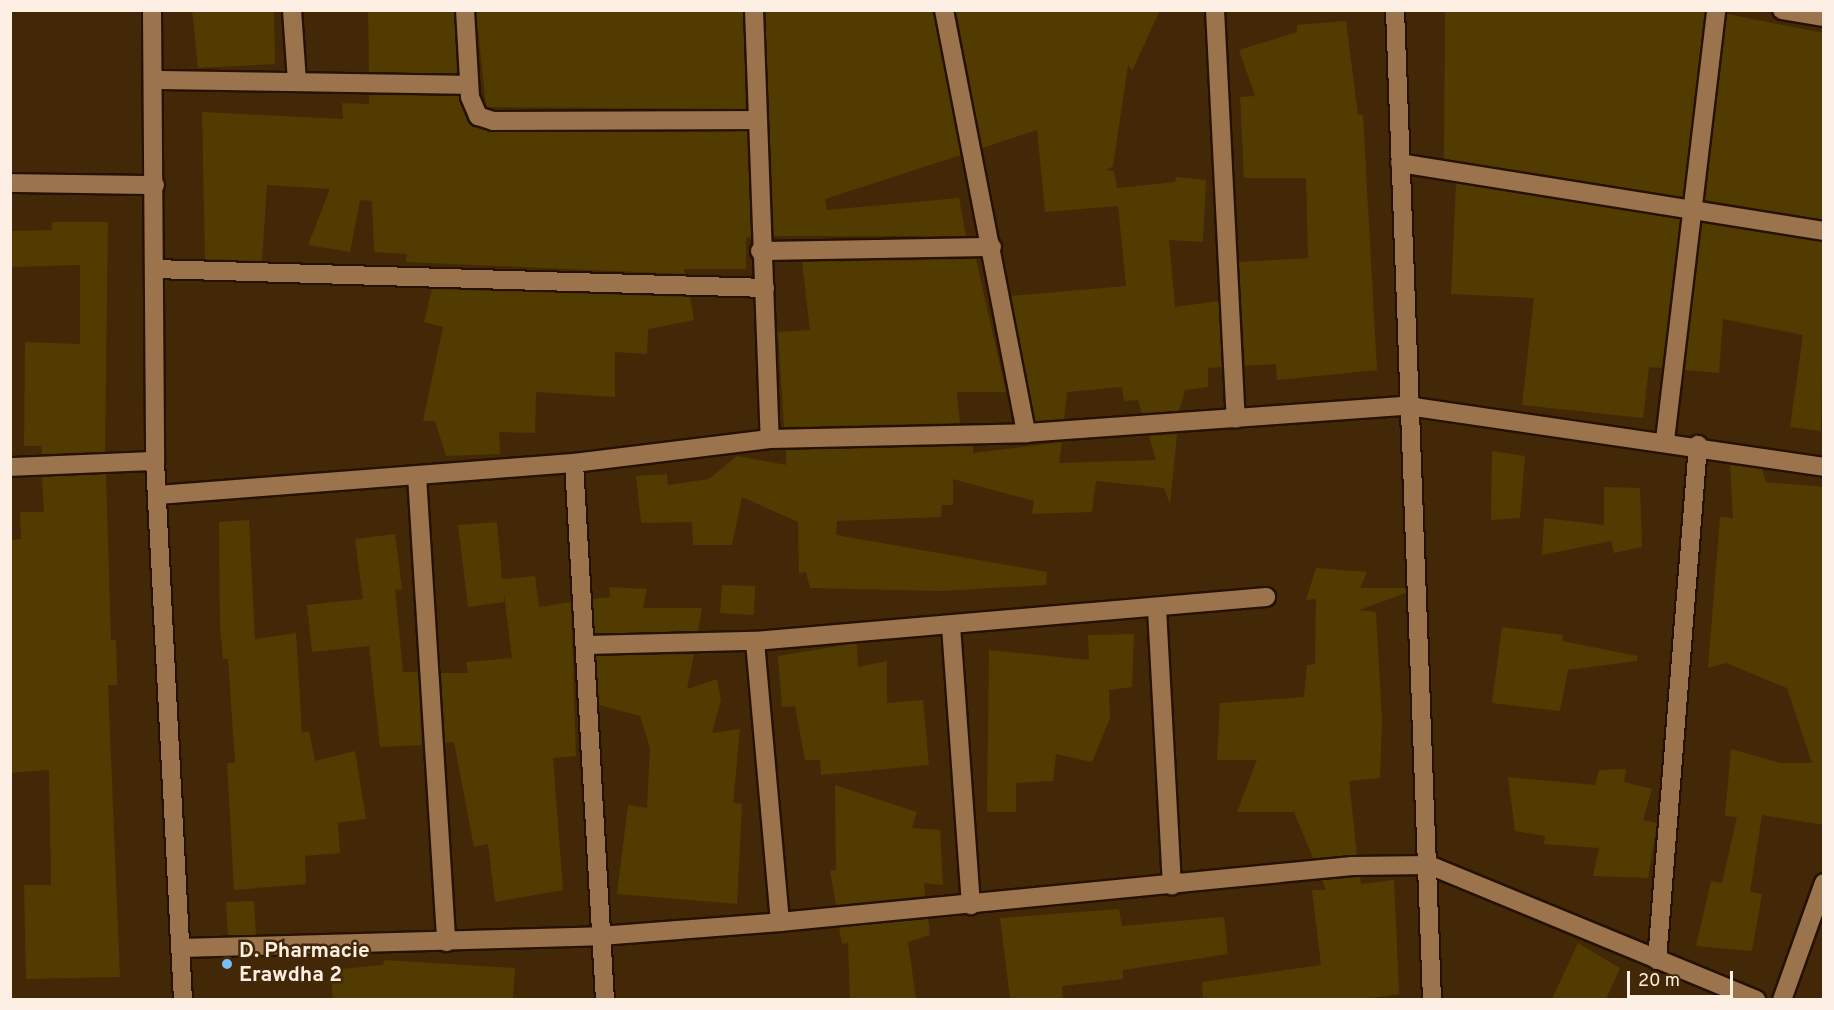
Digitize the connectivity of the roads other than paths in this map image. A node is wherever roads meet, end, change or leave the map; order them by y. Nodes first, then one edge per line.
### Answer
1 (152, 10) edge
2 (292, 10) edge
3 (465, 10) edge
4 (753, 10) edge
5 (944, 10) edge
6 (1215, 10) edge
7 (1395, 10) edge
8 (1716, 10) edge
9 (1782, 10) edge
10 (1824, 17) edge
11 (154, 80) junction
12 (297, 81) junction
13 (468, 85) junction
14 (757, 120) junction
15 (1400, 163) junction
16 (10, 183) edge
17 (155, 185) junction
18 (1693, 210) junction
19 (1824, 231) edge
20 (992, 247) junction
21 (760, 251) junction
22 (155, 269) junction
23 (765, 288) junction
24 (1407, 406) junction
25 (1236, 418) junction
26 (1026, 433) junction
27 (770, 439) junction
28 (1665, 441) junction
29 (1698, 445) junction
30 (155, 461) junction
31 (574, 463) junction
32 (10, 467) edge
33 (1824, 467) edge
34 (417, 476) junction
35 (157, 495) junction
36 (1266, 597) dead end
37 (1157, 609) junction
38 (951, 626) junction
39 (755, 641) junction
40 (585, 645) junction
41 (1429, 865) junction
42 (1824, 883) edge
43 (1172, 886) junction
44 (970, 905) junction
45 (780, 922) junction
46 (600, 936) junction
47 (446, 942) junction
48 (182, 948) junction
49 (1657, 960) junction
50 (183, 999) edge
51 (605, 999) edge
52 (1432, 999) edge
53 (1756, 999) edge
54 (1782, 999) edge

1 - 11 street
2 - 12 street
3 - 13 street
4 - 14 street
5 - 20 street
6 - 25 street
7 - 15 street
8 - 18 street
9 - 10 street
11 - 12 street
11 - 17 street
12 - 13 street
13 - 14 street
14 - 21 street
15 - 18 street
15 - 24 street
16 - 17 street
17 - 22 street
18 - 19 street
18 - 28 street
20 - 21 street
20 - 26 street
21 - 23 street
22 - 23 street
22 - 30 street
23 - 27 street
24 - 25 street
24 - 28 street
24 - 41 street
25 - 26 street
26 - 27 street
27 - 31 street
28 - 29 street
29 - 33 street
29 - 49 street
30 - 32 street
30 - 35 street
31 - 34 street
31 - 40 street
34 - 35 street
34 - 47 street
35 - 48 street
36 - 37 street
37 - 38 street
37 - 43 street
38 - 39 street
38 - 44 street
39 - 40 street
39 - 45 street
40 - 46 street
41 - 43 street
41 - 49 street
41 - 52 street
42 - 54 street
43 - 44 street
44 - 45 street
45 - 46 street
46 - 47 street
46 - 51 street
47 - 48 street
48 - 50 street
49 - 53 street

